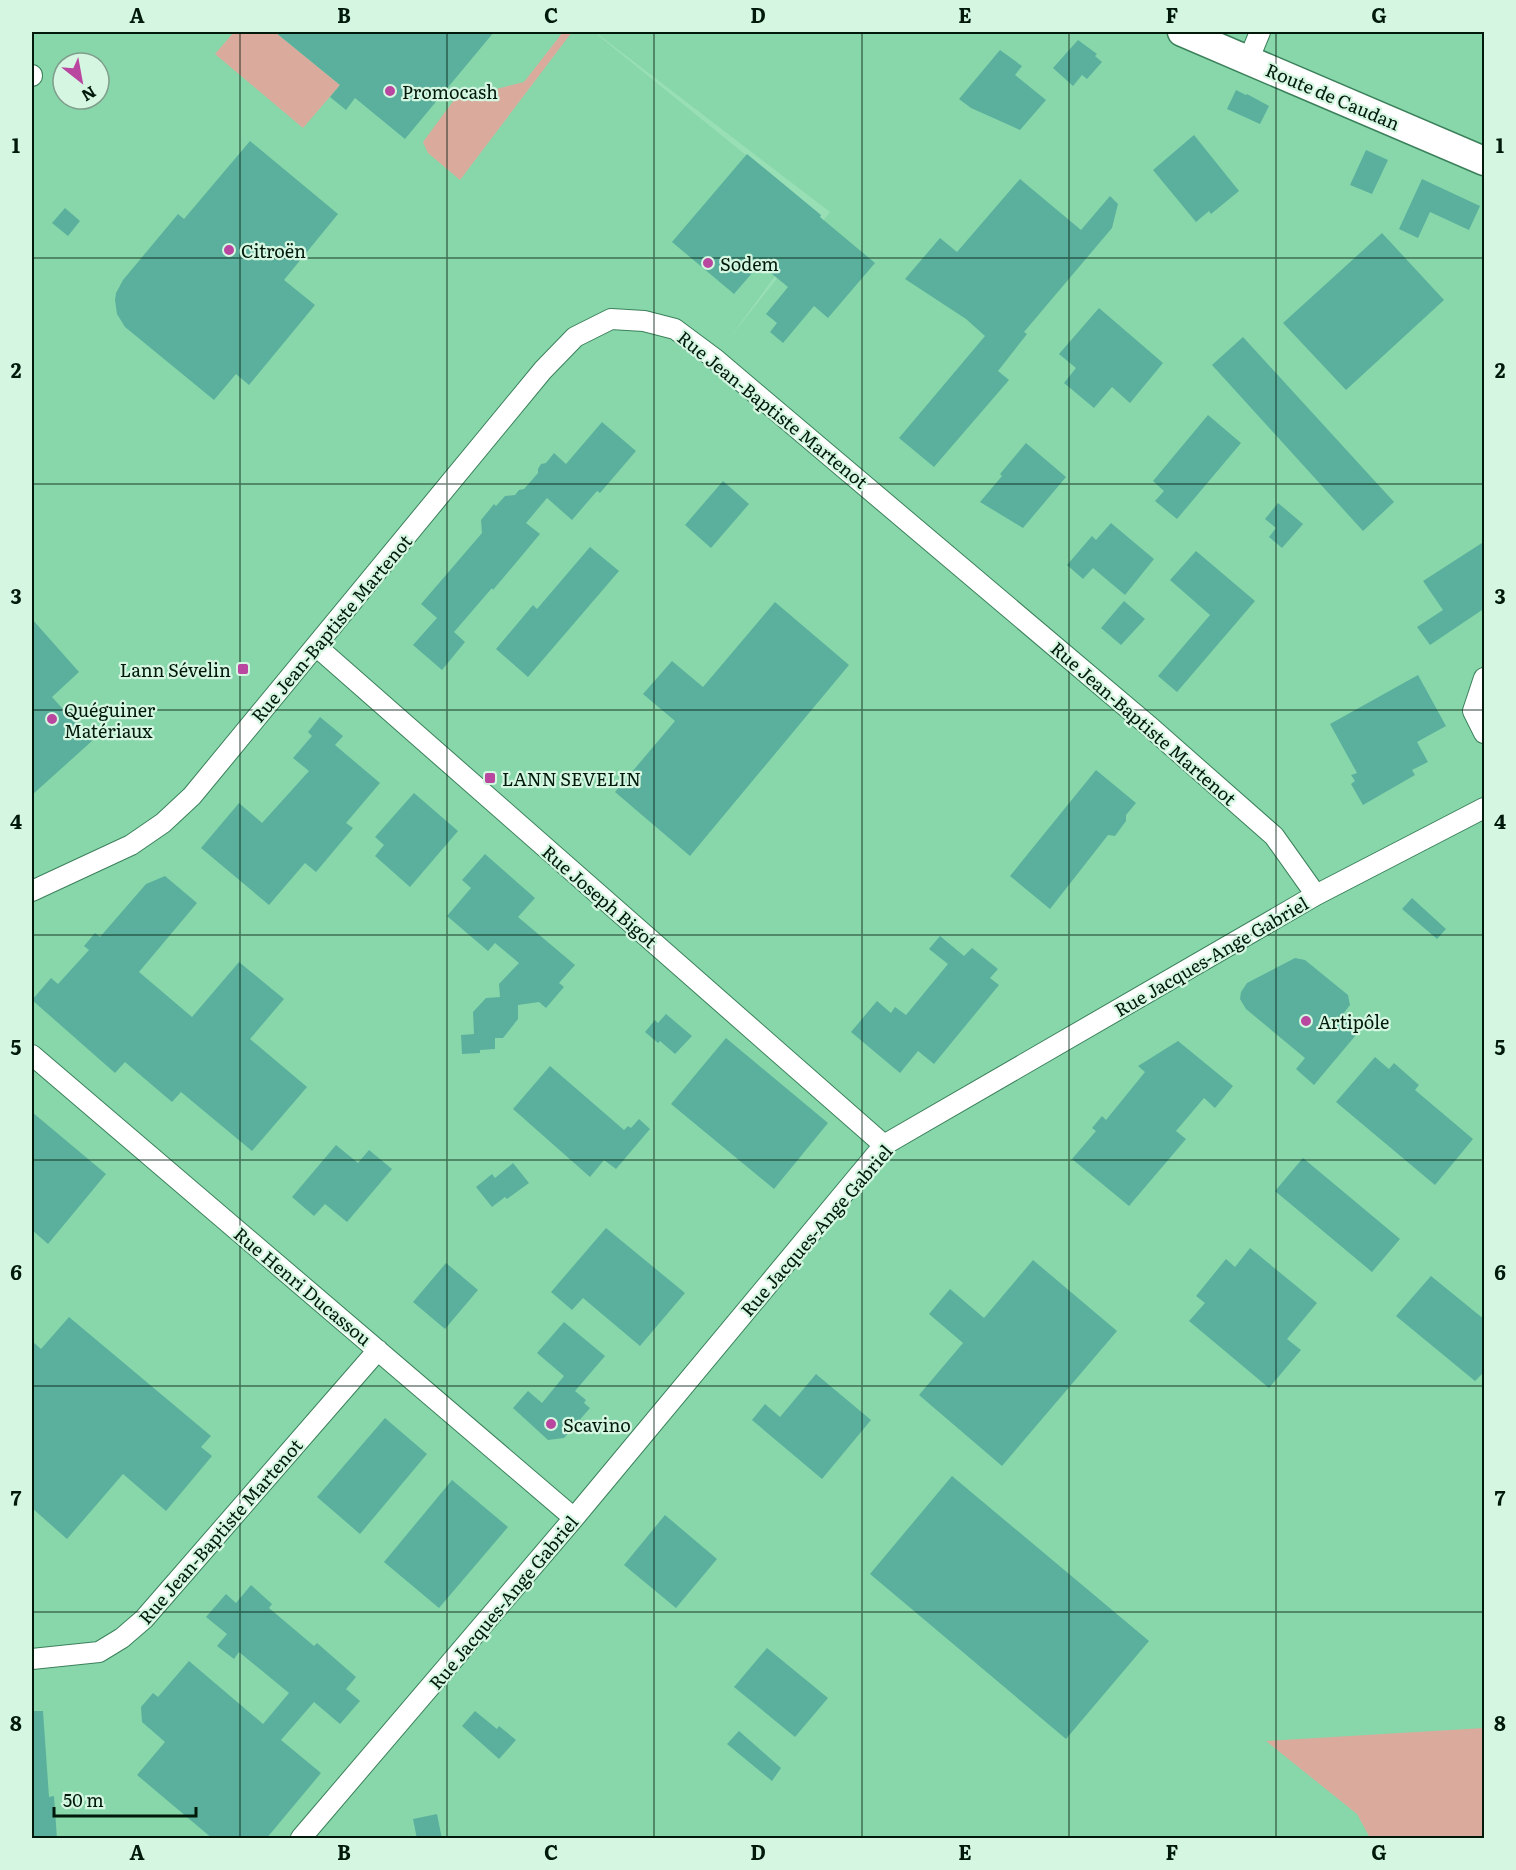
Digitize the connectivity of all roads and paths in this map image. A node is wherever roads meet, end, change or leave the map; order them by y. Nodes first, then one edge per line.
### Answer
1 (1182, 32) edge
2 (1260, 32) edge
3 (1248, 61) junction
4 (1485, 161) edge
5 (316, 646) junction
6 (1485, 678) edge
7 (1485, 733) edge
8 (1485, 808) edge
9 (32, 891) edge
10 (1316, 895) junction
11 (32, 1055) edge
12 (884, 1145) junction
13 (378, 1350) junction
14 (574, 1518) junction
15 (32, 1659) edge
16 (301, 1839) edge

1 - 3 street, Route de Caudan
2 - 3 street
3 - 4 street, Route de Caudan
5 - 9 street, Rue Jean-Baptiste Martenot
5 - 10 street, Rue Jean-Baptiste Martenot
5 - 12 street, Rue Joseph Bigot
6 - 7 street
8 - 10 street, Rue Jacques-Ange Gabriel
10 - 12 street, Rue Jacques-Ange Gabriel
11 - 13 street, Rue Henri Ducassou
12 - 14 street, Rue Jacques-Ange Gabriel
13 - 14 street, Rue Henri Ducassou
13 - 15 street, Rue Jean-Baptiste Martenot
14 - 16 street, Rue Jacques-Ange Gabriel

